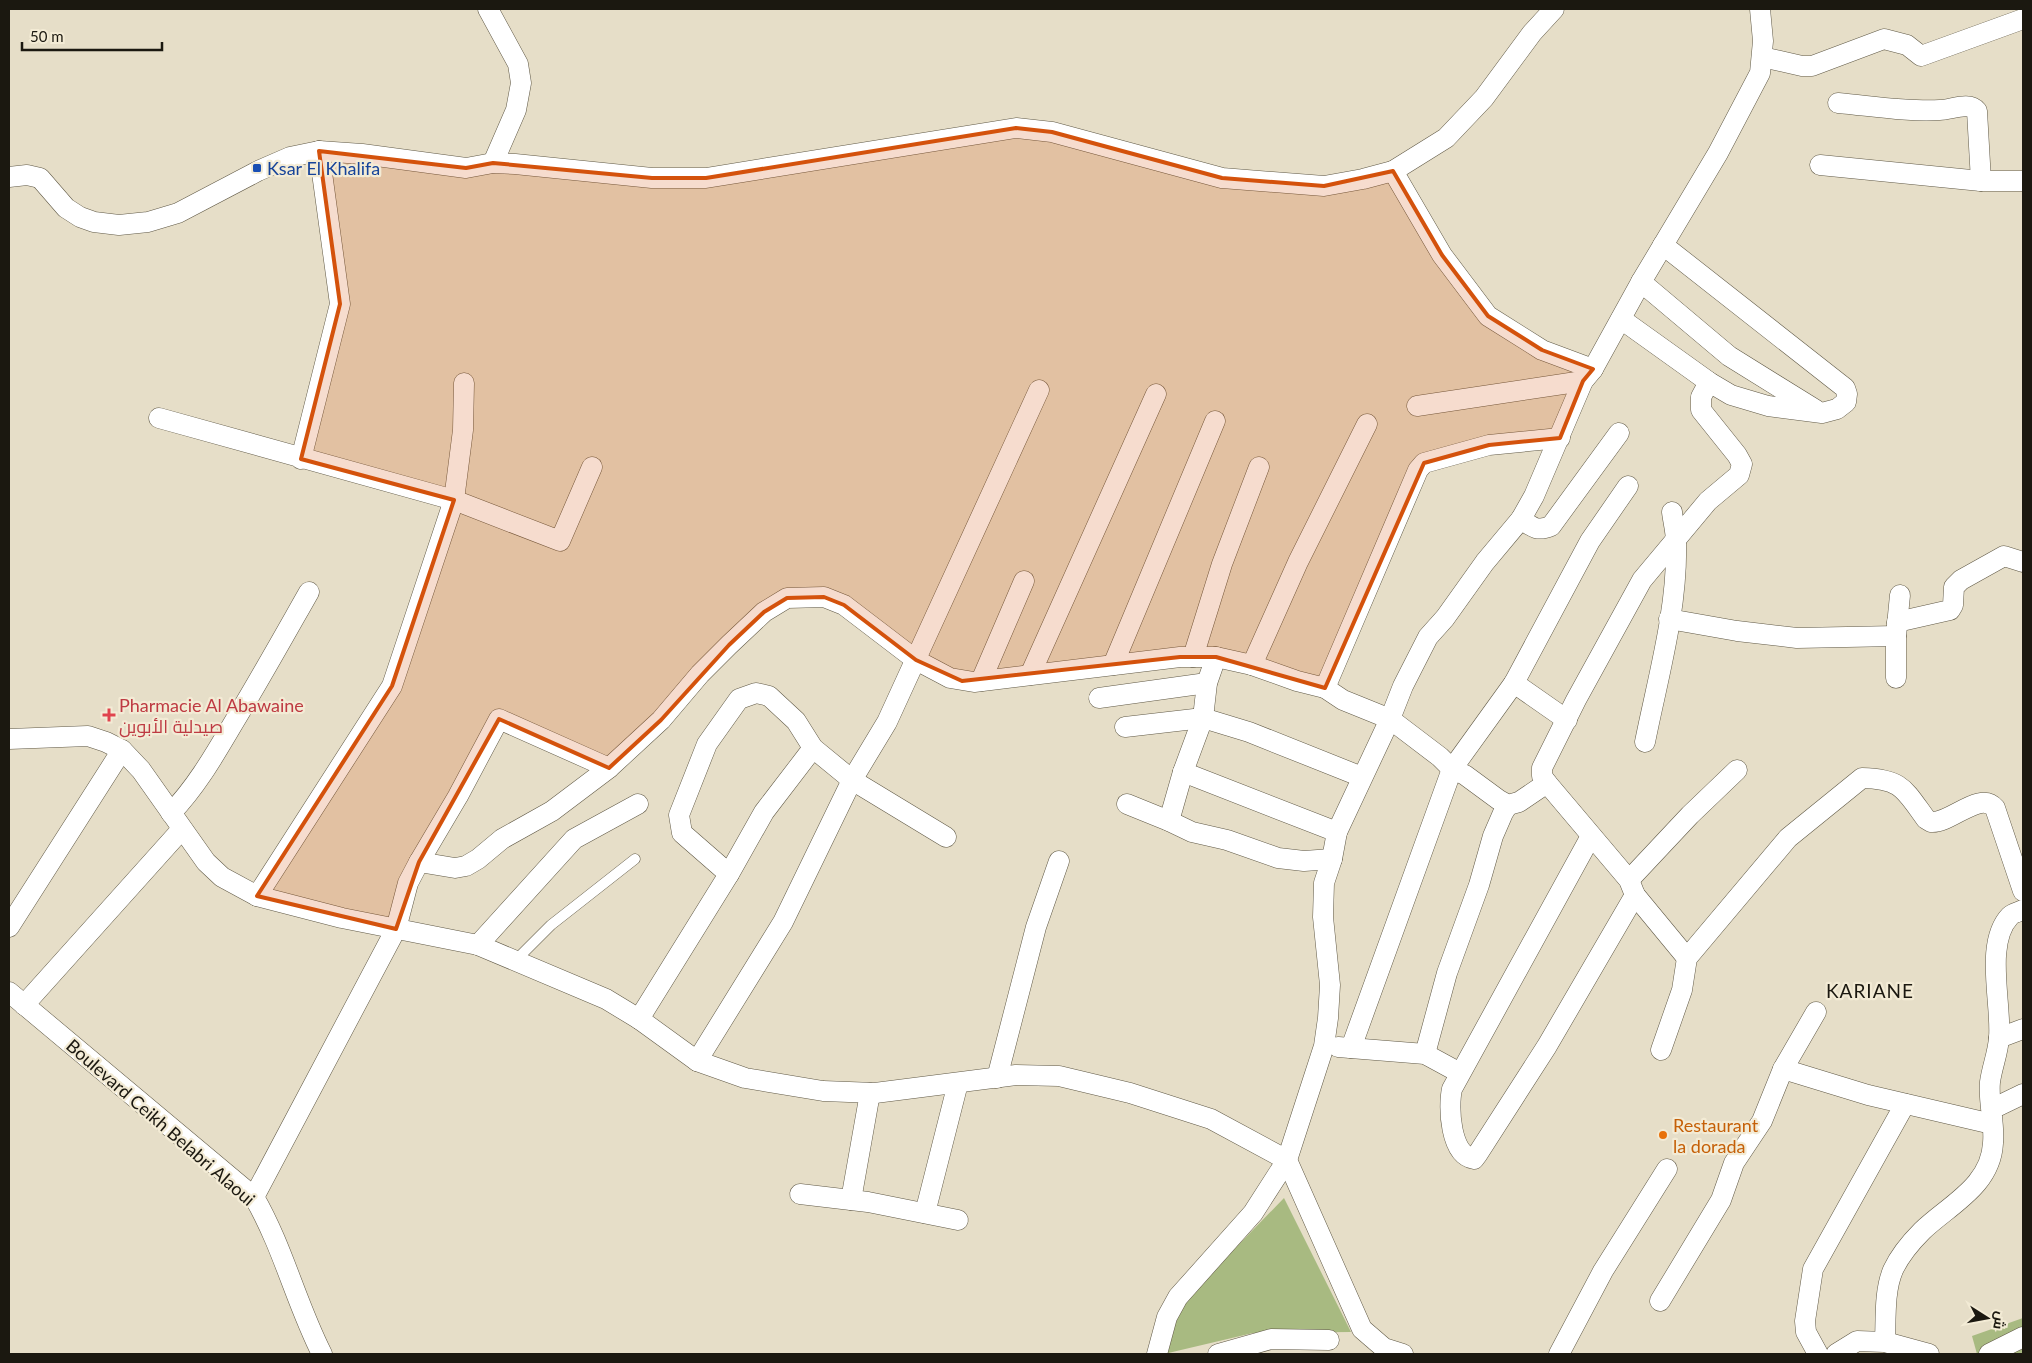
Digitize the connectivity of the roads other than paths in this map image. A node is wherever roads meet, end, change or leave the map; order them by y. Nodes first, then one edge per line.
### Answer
1 (488, 9) edge
2 (1554, 9) edge
3 (1760, 9) edge
4 (2023, 19) edge
5 (1762, 57) junction
6 (1838, 103) dead end
7 (319, 151) junction
8 (493, 163) junction
9 (1820, 165) dead end
10 (1393, 171) junction
11 (9, 177) edge
12 (1981, 181) junction
13 (2023, 181) edge
14 (1663, 245) junction
15 (1641, 282) junction
16 (1621, 319) junction
17 (1588, 375) junction
18 (1709, 382) junction
19 (464, 383) dead end
20 (1038, 390) dead end
21 (1156, 394) dead end
22 (1417, 406) dead end
23 (1822, 414) junction
24 (158, 418) dead end
25 (1215, 421) dead end
26 (1367, 424) dead end
27 (1619, 433) dead end
28 (1560, 438) junction
29 (302, 459) junction
30 (592, 467) dead end
31 (1259, 467) dead end
32 (1628, 486) dead end
33 (454, 500) junction
34 (1672, 512) dead end
35 (1521, 519) junction
36 (1676, 541) junction
37 (2023, 562) edge
38 (1024, 581) dead end
39 (308, 592) dead end
40 (1900, 595) dead end
41 (1669, 619) junction
42 (1896, 629) junction
43 (1193, 657) junction
44 (1216, 657) junction
45 (916, 660) junction
46 (1113, 664) junction
47 (1252, 665) junction
48 (1030, 674) junction
49 (1896, 678) dead end
50 (981, 681) junction
51 (1207, 683) junction
52 (1514, 684) junction
53 (1325, 688) junction
54 (1099, 698) dead end
55 (1203, 718) junction
56 (1390, 719) junction
57 (1567, 720) junction
58 (1125, 727) dead end
59 (9, 739) edge
60 (1645, 742) dead end
61 (813, 748) junction
62 (122, 750) junction
63 (609, 768) junction
64 (1452, 769) junction
65 (1737, 770) dead end
66 (1183, 772) junction
67 (1362, 777) junction
68 (852, 780) junction
69 (1547, 783) junction
70 (638, 804) dead end
71 (1127, 804) dead end
72 (1508, 805) junction
73 (176, 821) junction
74 (1169, 821) junction
75 (1337, 832) junction
76 (1591, 836) junction
77 (946, 837) dead end
78 (635, 859) dead end
79 (1332, 859) junction
80 (1059, 861) dead end
81 (418, 862) junction
82 (729, 874) junction
83 (1632, 888) junction
84 (2023, 891) edge
85 (256, 896) junction
86 (2023, 910) edge
87 (9, 927) edge
88 (396, 930) junction
89 (478, 945) junction
90 (1687, 958) junction
91 (516, 960) junction
92 (16, 998) edge
93 (1816, 1012) dead end
94 (639, 1018) junction
95 (2023, 1029) edge
96 (1999, 1038) junction
97 (1324, 1046) junction
98 (1351, 1048) junction
99 (1660, 1050) dead end
100 (1425, 1054) junction
101 (697, 1060) junction
102 (1783, 1069) junction
103 (1460, 1072) junction
104 (997, 1078) junction
105 (958, 1083) junction
106 (870, 1093) junction
107 (2023, 1094) edge
108 (1905, 1104) junction
109 (1992, 1116) junction
110 (1287, 1160) junction
111 (1667, 1169) dead end
112 (800, 1194) dead end
113 (254, 1197) junction
114 (851, 1200) junction
115 (925, 1213) junction
116 (958, 1220) dead end
117 (1660, 1301) dead end
118 (2023, 1337) edge
119 (1329, 1340) dead end
120 (1885, 1342) junction
121 (322, 1354) edge
122 (1157, 1354) edge
123 (1218, 1354) edge
124 (1402, 1354) edge
125 (1559, 1354) edge
126 (1818, 1354) edge
127 (1836, 1354) edge
128 (1929, 1354) edge
129 (1989, 1354) edge

1 - 8 street
2 - 10 street
3 - 5 street
4 - 5 street
5 - 14 street
6 - 12 street
7 - 8 street
7 - 11 street
7 - 29 street
8 - 10 street
9 - 12 street
10 - 17 street
12 - 13 street
14 - 15 street
14 - 23 street
15 - 16 street
15 - 23 street
16 - 17 street
16 - 18 street
17 - 22 street
17 - 28 street
18 - 23 street
18 - 36 street
19 - 33 street
20 - 45 street
21 - 48 street
24 - 29 street
25 - 46 street
26 - 47 street
27 - 35 street
28 - 35 street
28 - 53 street
29 - 33 street
30 - 33 street
31 - 43 street
32 - 52 street
33 - 85 street
34 - 36 street
35 - 56 street
36 - 41 street
36 - 57 street
37 - 42 street
38 - 50 street
39 - 73 street
40 - 42 street
41 - 42 street
41 - 60 street
42 - 49 street
43 - 44 street
43 - 46 street
44 - 47 street
44 - 51 street
45 - 50 street
45 - 63 street
45 - 68 street
46 - 48 street
47 - 53 street
48 - 50 street
51 - 54 street
51 - 55 street
52 - 57 street
52 - 64 street
53 - 56 street
55 - 58 street
55 - 66 street
55 - 67 street
56 - 64 street
56 - 67 street
57 - 69 street
59 - 62 street
61 - 68 street
61 - 82 street
61 - 82 street
62 - 73 street
62 - 87 street
63 - 81 street
63 - 81 street
64 - 72 street
64 - 98 street
65 - 83 street
66 - 74 street
66 - 75 street
67 - 75 street
68 - 77 street
68 - 101 street
69 - 72 street
69 - 76 street
70 - 89 street
71 - 74 street
72 - 100 street
73 - 85 street
73 - 92 street
74 - 79 street
75 - 79 street
76 - 83 street
76 - 103 street
78 - 91 lane
79 - 97 street
80 - 104 street
81 - 88 street
82 - 94 street
83 - 90 street
83 - 103 street
84 - 90 street
85 - 88 street
86 - 96 street
88 - 89 street
88 - 113 street
89 - 91 street
90 - 99 street
91 - 94 street
92 - 113 street, Boulevard Ceikh Belabri Alaoui
93 - 102 street
94 - 101 street
95 - 96 street
96 - 109 street
97 - 98 street
97 - 110 street
98 - 100 street
100 - 103 street
101 - 106 street
102 - 108 street
102 - 117 street
104 - 105 street
104 - 110 street
105 - 106 street
105 - 115 street
106 - 114 street
107 - 109 street
108 - 109 street
108 - 126 street
109 - 120 street
110 - 122 street
110 - 124 street
111 - 125 street
112 - 114 street
113 - 121 street, Boulevard Ceikh Belabri Alaoui
114 - 115 street
115 - 116 street
118 - 129 street
119 - 123 street
120 - 127 street
120 - 128 street

